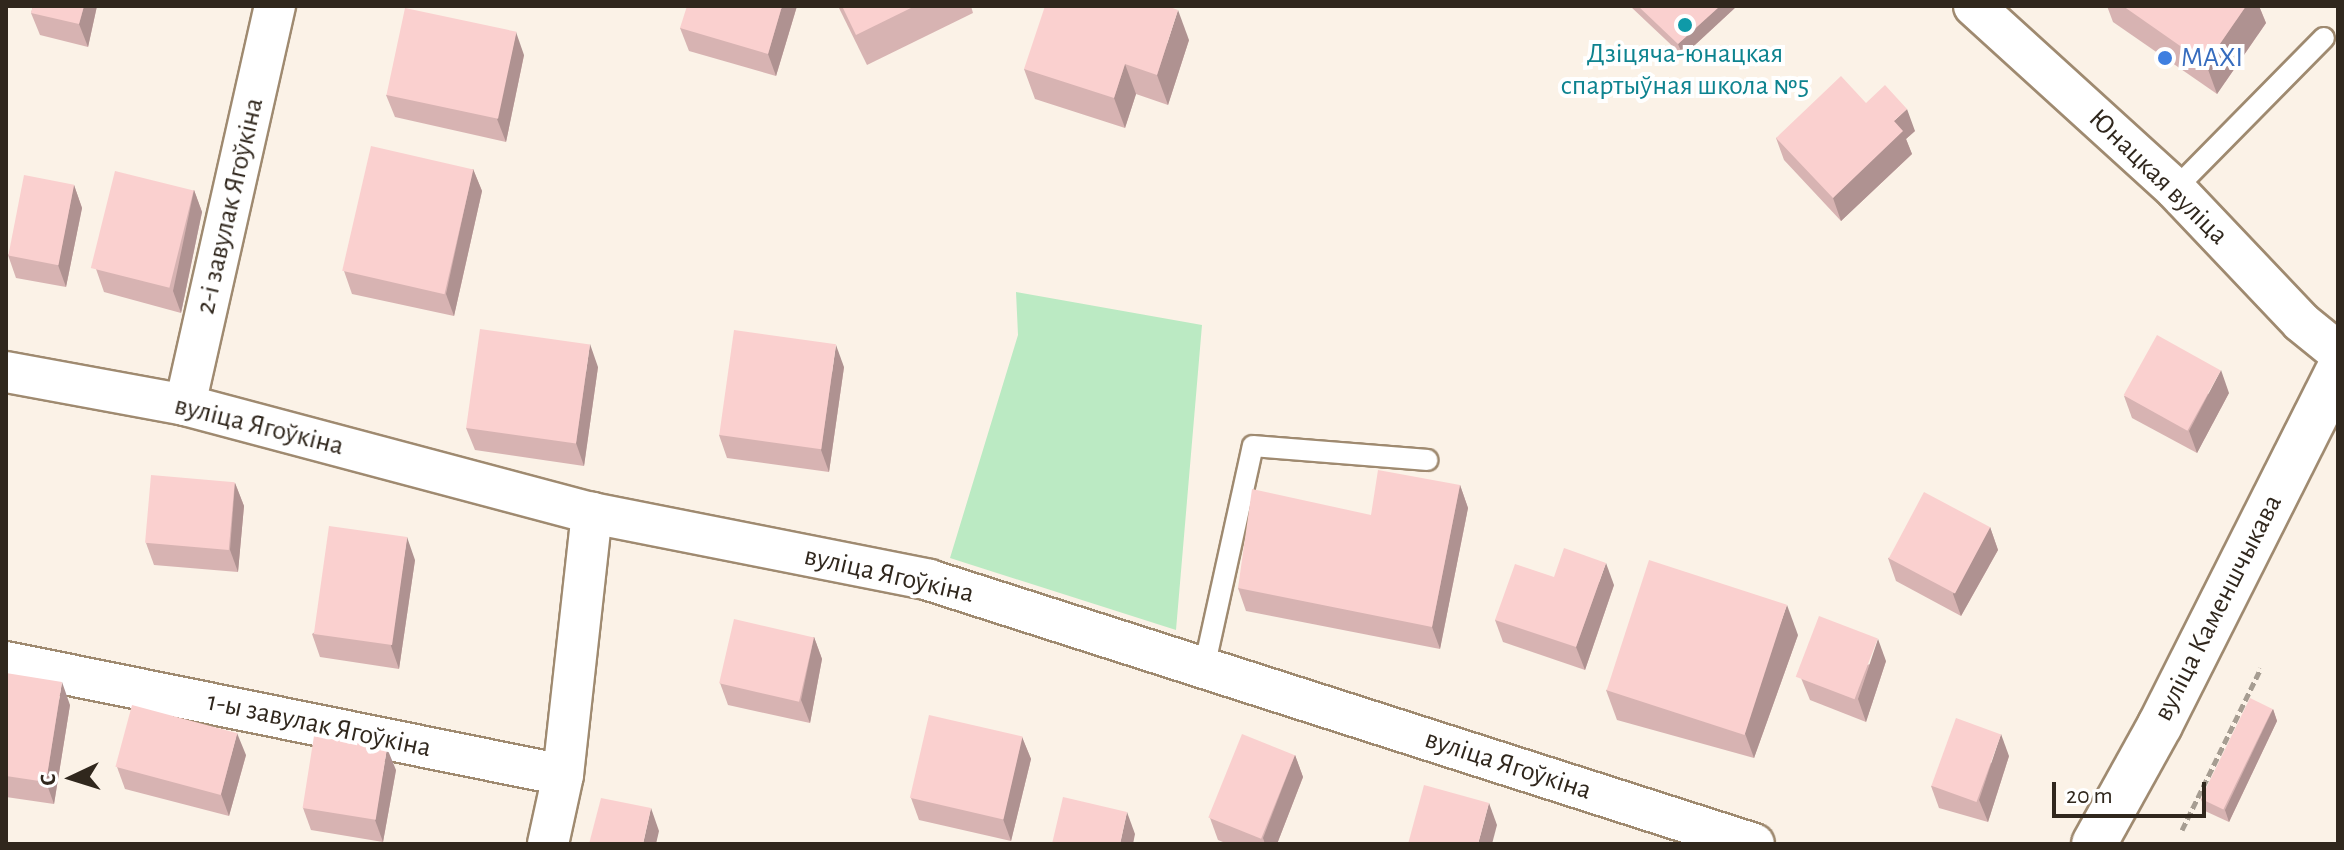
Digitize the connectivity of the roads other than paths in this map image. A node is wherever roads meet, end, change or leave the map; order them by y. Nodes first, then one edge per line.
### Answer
1 (275, 6) edge
2 (1974, 6) edge
3 (2324, 38) dead end
4 (2175, 189) junction
5 (2338, 352) edge
6 (2338, 371) edge
7 (6, 372) edge
8 (185, 405) junction
9 (1427, 460) dead end
10 (592, 513) junction
11 (6, 662) edge
12 (1204, 668) junction
13 (563, 775) junction
14 (548, 844) edge
15 (1754, 844) edge
16 (2094, 844) edge

1 - 8 street, 2-і завулак Ягоўкіна
2 - 4 street, Юнацкая вуліца
3 - 4 lane
4 - 5 street, Юнацкая вуліца
6 - 16 street, вуліца Каменшчыкава
7 - 8 street, вуліца Ягоўкіна
8 - 10 street, вуліца Ягоўкіна
9 - 12 lane
10 - 12 street, вуліца Ягоўкіна
10 - 13 street
11 - 13 street, 1-ы завулак Ягоўкіна
12 - 15 street, вуліца Ягоўкіна
13 - 14 street

